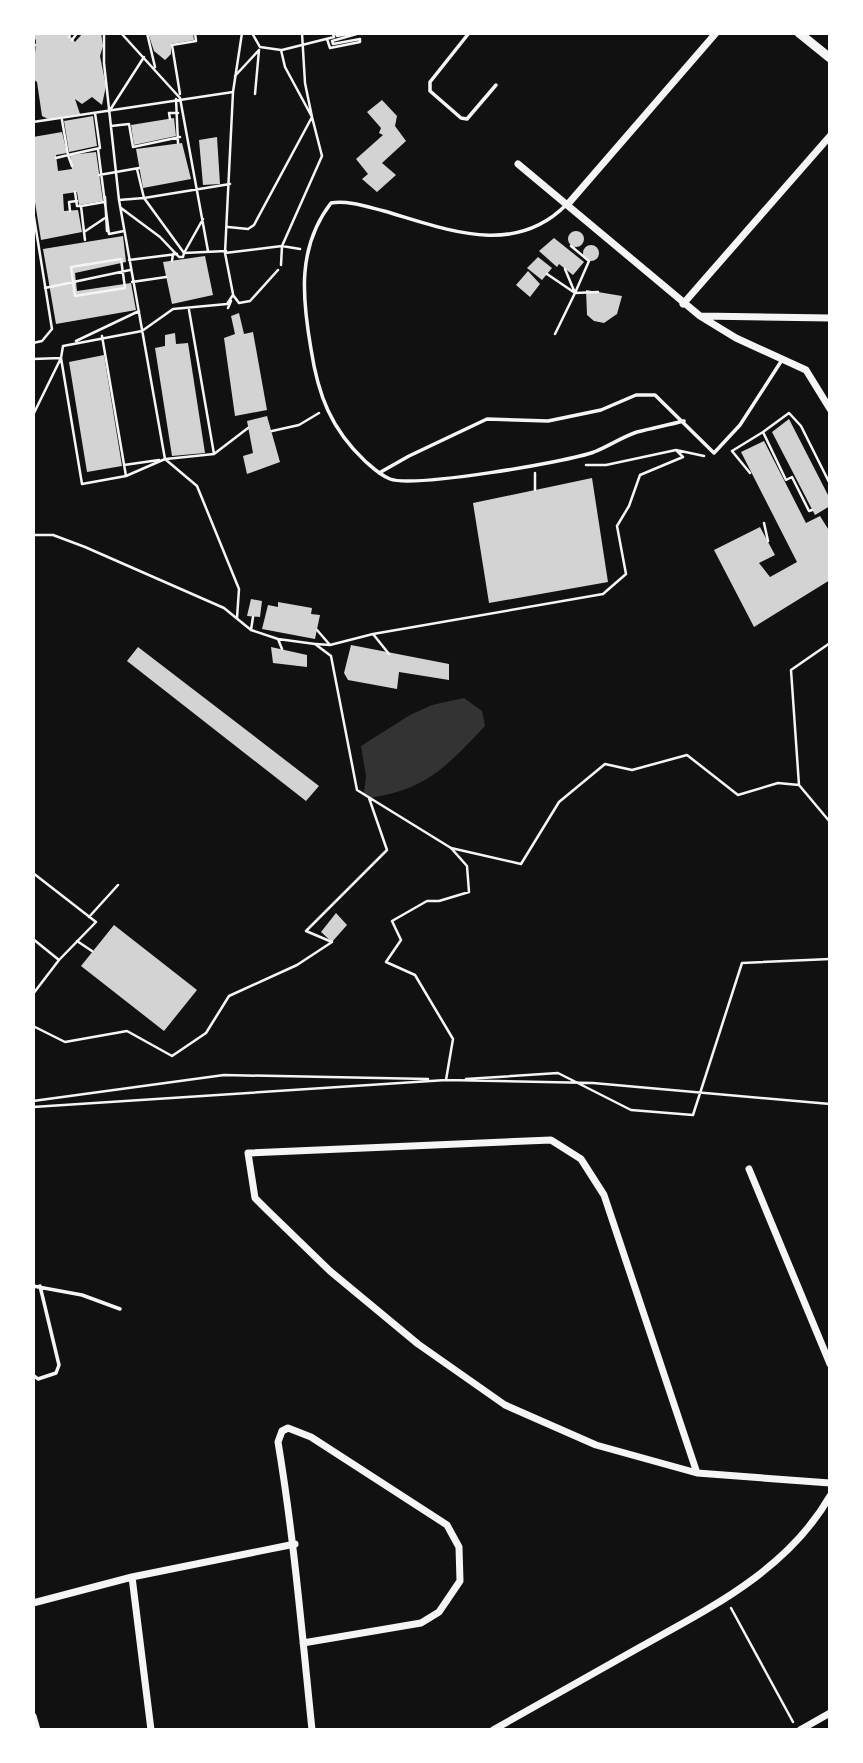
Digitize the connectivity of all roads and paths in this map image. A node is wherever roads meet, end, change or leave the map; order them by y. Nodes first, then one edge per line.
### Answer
1 (77, 33) edge
2 (104, 33) edge
3 (121, 33) edge
4 (147, 33) edge
5 (195, 33) edge
6 (242, 33) edge
7 (252, 33) edge
8 (302, 33) edge
9 (353, 33) edge
10 (360, 33) edge
11 (468, 33) edge
12 (716, 33) edge
13 (799, 33) edge
14 (334, 36) edge
15 (70, 37) edge
16 (327, 39) junction
17 (304, 45) junction
18 (260, 49) junction
19 (281, 50) junction
20 (145, 57) junction
21 (830, 58) edge
22 (155, 68) junction
23 (235, 76) junction
24 (496, 85) dead end
25 (233, 92) junction
26 (255, 94) dead end
27 (178, 98) junction
28 (110, 110) junction
29 (94, 113) junction
30 (178, 113) junction
31 (312, 117) junction
32 (170, 119) dead end
33 (63, 121) junction
34 (33, 122) edge
35 (111, 126) junction
36 (830, 136) edge
37 (180, 137) junction
38 (178, 143) dead end
39 (95, 148) junction
40 (67, 155) junction
41 (57, 158) dead end
42 (518, 164) dead end
43 (72, 166) dead end
44 (116, 172) junction
45 (203, 174) dead end
46 (101, 175) junction
47 (196, 176) junction
48 (230, 184) junction
49 (198, 190) junction
50 (75, 192) dead end
51 (105, 197) junction
52 (144, 198) junction
53 (119, 200) junction
54 (77, 201) junction
55 (63, 202) dead end
56 (69, 202) junction
57 (104, 202) junction
58 (568, 204) junction
59 (80, 206) junction
60 (121, 208) junction
61 (33, 211) edge
62 (70, 211) dead end
63 (105, 218) junction
64 (203, 218) junction
65 (228, 227) junction
66 (124, 231) junction
67 (84, 232) junction
68 (109, 234) junction
69 (85, 240) dead end
70 (282, 246) junction
71 (574, 248) dead end
72 (306, 250) junction
73 (208, 251) junction
74 (226, 252) junction
75 (184, 253) junction
76 (175, 254) junction
77 (128, 260) junction
78 (172, 261) dead end
79 (281, 265) dead end
80 (565, 269) dead end
81 (130, 270) junction
82 (278, 270) dead end
83 (123, 271) junction
84 (547, 274) dead end
85 (166, 277) dead end
86 (72, 281) junction
87 (132, 282) junction
88 (45, 288) junction
89 (598, 292) dead end
90 (575, 293) junction
91 (233, 295) junction
92 (184, 301) dead end
93 (177, 303) dead end
94 (683, 304) junction
95 (184, 307) junction
96 (178, 308) junction
97 (228, 308) dead end
98 (189, 310) junction
99 (139, 311) junction
100 (701, 316) junction
101 (830, 318) edge
102 (142, 331) junction
103 (555, 334) dead end
104 (102, 337) junction
105 (33, 343) edge
106 (71, 343) junction
107 (61, 358) junction
108 (784, 358) junction
109 (33, 359) edge
110 (324, 409) junction
111 (830, 409) edge
112 (33, 415) edge
113 (684, 421) junction
114 (248, 428) dead end
115 (272, 431) dead end
116 (763, 432) junction
117 (676, 450) junction
118 (214, 454) junction
119 (708, 457) dead end
120 (165, 459) junction
121 (534, 463) junction
122 (582, 464) dead end
123 (124, 465) dead end
124 (750, 473) dead end
125 (379, 474) junction
126 (126, 476) junction
127 (830, 484) edge
128 (535, 490) dead end
129 (812, 510) dead end
130 (764, 523) dead end
131 (33, 536) edge
132 (768, 541) dead end
133 (253, 617) dead end
134 (237, 618) junction
135 (251, 629) junction
136 (317, 630) dead end
137 (373, 634) junction
138 (278, 639) junction
139 (830, 643) edge
140 (315, 644) junction
141 (330, 645) junction
142 (282, 649) dead end
143 (389, 654) dead end
144 (799, 785) junction
145 (369, 798) junction
146 (830, 822) edge
147 (451, 848) junction
148 (33, 873) edge
149 (118, 885) dead end
150 (89, 917) junction
151 (33, 939) edge
152 (77, 941) junction
153 (92, 951) dead end
154 (59, 960) junction
155 (830, 960) edge
156 (33, 994) edge
157 (33, 1026) edge
158 (446, 1080) junction
159 (33, 1101) edge
160 (830, 1104) edge
161 (33, 1107) edge
162 (749, 1169) dead end
163 (33, 1286) edge
164 (40, 1286) junction
165 (120, 1309) dead end
166 (830, 1364) edge
167 (33, 1376) edge
168 (697, 1473) junction
169 (830, 1483) edge
170 (830, 1496) edge
171 (295, 1544) junction
172 (132, 1577) junction
173 (726, 1599) junction
174 (33, 1603) edge
175 (303, 1643) junction
176 (830, 1713) edge
177 (33, 1716) edge
178 (37, 1730) edge
179 (151, 1730) edge
180 (312, 1730) edge
181 (493, 1730) edge
182 (799, 1730) edge

1 - 15 path
2 - 28 path
3 - 20 path
4 - 22 path
5 - 27 path
6 - 23 path
7 - 18 path
8 - 17 path
9 - 14 path
10 - 16 path
11 - 24 lane
12 - 58 street
13 - 21 street
14 - 16 path
16 - 17 path
17 - 19 path
17 - 31 path
18 - 19 path
18 - 23 path
18 - 26 path
19 - 31 path
20 - 22 path
20 - 28 path
22 - 27 path
23 - 25 path
25 - 27 path
25 - 48 path
27 - 28 path
27 - 30 path
27 - 47 path
28 - 29 path
28 - 35 path
29 - 33 path
29 - 39 path
30 - 32 path
30 - 37 path
31 - 65 path
31 - 70 path
33 - 34 path
33 - 40 path
33 - 40 path
35 - 37 path
35 - 44 path
36 - 94 street
37 - 38 path
39 - 40 path
39 - 46 path
40 - 41 path
40 - 43 path
42 - 58 street
44 - 46 path
44 - 52 path
44 - 53 path
45 - 47 path
46 - 51 path
47 - 49 path
48 - 49 path
48 - 65 path
49 - 52 path
49 - 64 path
50 - 54 path
51 - 57 path
51 - 68 path
52 - 53 path
52 - 75 path
53 - 60 path
54 - 56 path
54 - 59 path
55 - 56 path
56 - 62 path
57 - 59 path
57 - 63 path
58 - 72 lane
58 - 94 street
59 - 67 path
60 - 66 path
60 - 76 path
61 - 88 path
63 - 67 path
63 - 68 path
64 - 73 path
64 - 75 path
65 - 74 path
66 - 68 path
66 - 77 path
67 - 69 path
70 - 72 path
70 - 74 path
70 - 79 path
71 - 90 path
72 - 110 lane
73 - 74 path
73 - 75 path
74 - 91 path
75 - 76 path
76 - 77 path
76 - 78 path
77 - 81 path
80 - 90 path
81 - 83 path
81 - 87 path
82 - 91 path
83 - 86 path
83 - 86 path
83 - 86 path
84 - 90 path
85 - 87 path
86 - 88 path
87 - 99 path
88 - 105 path
89 - 90 path
90 - 103 path
91 - 97 path
91 - 98 path
92 - 95 path
93 - 96 path
94 - 100 street
95 - 96 path
95 - 98 path
96 - 102 path
98 - 118 path
99 - 102 path
99 - 106 path
100 - 101 street
100 - 108 street
102 - 104 path
102 - 120 path
104 - 106 path
104 - 126 path
106 - 107 path
107 - 109 path
107 - 112 path
107 - 126 path
108 - 111 street
108 - 113 lane
110 - 115 path
110 - 125 lane
113 - 121 lane
113 - 125 lane
114 - 118 path
116 - 124 path
116 - 127 path
116 - 129 path
117 - 119 path
117 - 122 path
117 - 137 path
118 - 120 path
120 - 123 path
120 - 126 path
120 - 134 path
121 - 125 lane
121 - 128 path
130 - 132 path
131 - 134 path
133 - 135 path
134 - 135 path
135 - 138 path
136 - 141 path
137 - 141 path
137 - 143 path
138 - 140 path
138 - 142 path
139 - 144 path
140 - 141 path
140 - 145 path
144 - 146 path
144 - 147 path
145 - 147 path
145 - 157 path
147 - 158 path
148 - 150 path
149 - 150 path
150 - 152 path
151 - 154 path
152 - 153 path
152 - 154 path
154 - 156 path
155 - 158 path
158 - 159 path
158 - 160 path
158 - 161 path
162 - 166 street
163 - 164 lane
164 - 165 lane
164 - 167 lane
168 - 168 street
168 - 169 street
170 - 173 street
171 - 172 street
171 - 175 street
171 - 175 street
172 - 174 street
172 - 179 street
173 - 181 street
173 - 182 path
175 - 180 street
176 - 182 street
177 - 178 street

